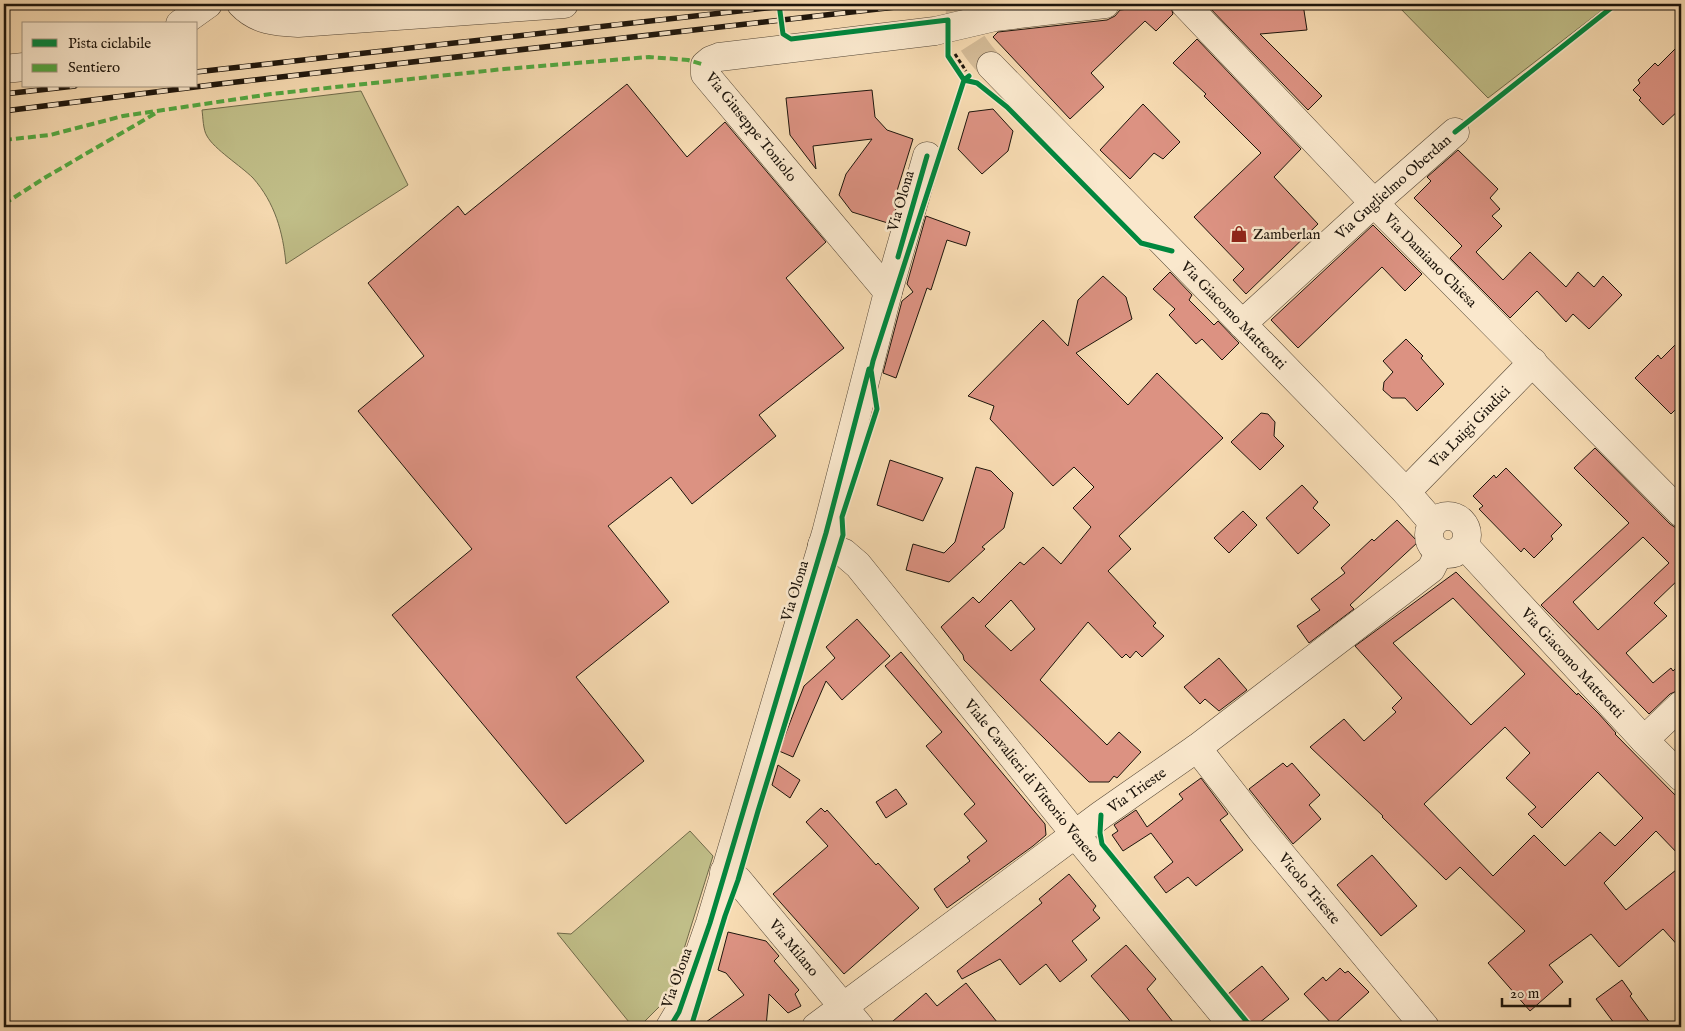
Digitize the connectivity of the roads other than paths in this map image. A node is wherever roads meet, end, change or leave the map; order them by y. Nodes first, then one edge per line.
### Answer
1 (208, 4) edge
2 (241, 4) edge
3 (564, 4) edge
4 (1105, 4) edge
5 (1185, 4) edge
6 (183, 22) edge
7 (22, 67) edge
8 (4, 69) edge
9 (980, 71) tunnel mouth
10 (1455, 132) dead end
11 (927, 156) dead end
12 (1374, 203) junction
13 (888, 292) junction
14 (1242, 324) junction
15 (1533, 362) junction
16 (1406, 492) junction
17 (1681, 513) edge
18 (822, 545) junction
19 (1445, 556) junction
20 (1681, 705) edge
21 (1644, 740) junction
22 (1197, 748) junction
23 (1681, 777) edge
24 (1075, 834) junction
25 (724, 872) junction
26 (852, 1018) edge
27 (670, 1027) edge
28 (816, 1027) edge
29 (1234, 1027) edge
30 (1425, 1027) edge

1 - 6 street
2 - 3 street
4 - 13 street, Via Giuseppe Toniolo
5 - 12 street, Via Damiano Chiesa
7 - 8 street
9 - 14 street, Via Giacomo Matteotti
10 - 12 street, Via Guglielmo Oberdan
11 - 13 street, Via Olona
12 - 14 street, Via Guglielmo Oberdan
12 - 15 street, Via Damiano Chiesa
13 - 18 street, Via Olona
14 - 16 street, Via Giacomo Matteotti
15 - 16 street, Via Luigi Giudici
15 - 17 street, Via Damiano Chiesa
16 - 19 street, Via Giacomo Matteotti
18 - 24 street, Viale Cavalieri di Vittorio Veneto
18 - 25 street, Via Olona
19 - 21 street, Via Giacomo Matteotti
19 - 22 street, Via Trieste
20 - 21 street
21 - 23 street, Via Giacomo Matteotti
22 - 24 street, Via Trieste
22 - 30 street, Vicolo Trieste
24 - 26 street, Via Trieste
24 - 29 street, Viale Cavalieri di Vittorio Veneto
25 - 26 street, Via Milano
25 - 27 street, Via Olona
26 - 28 street, Via Trieste

